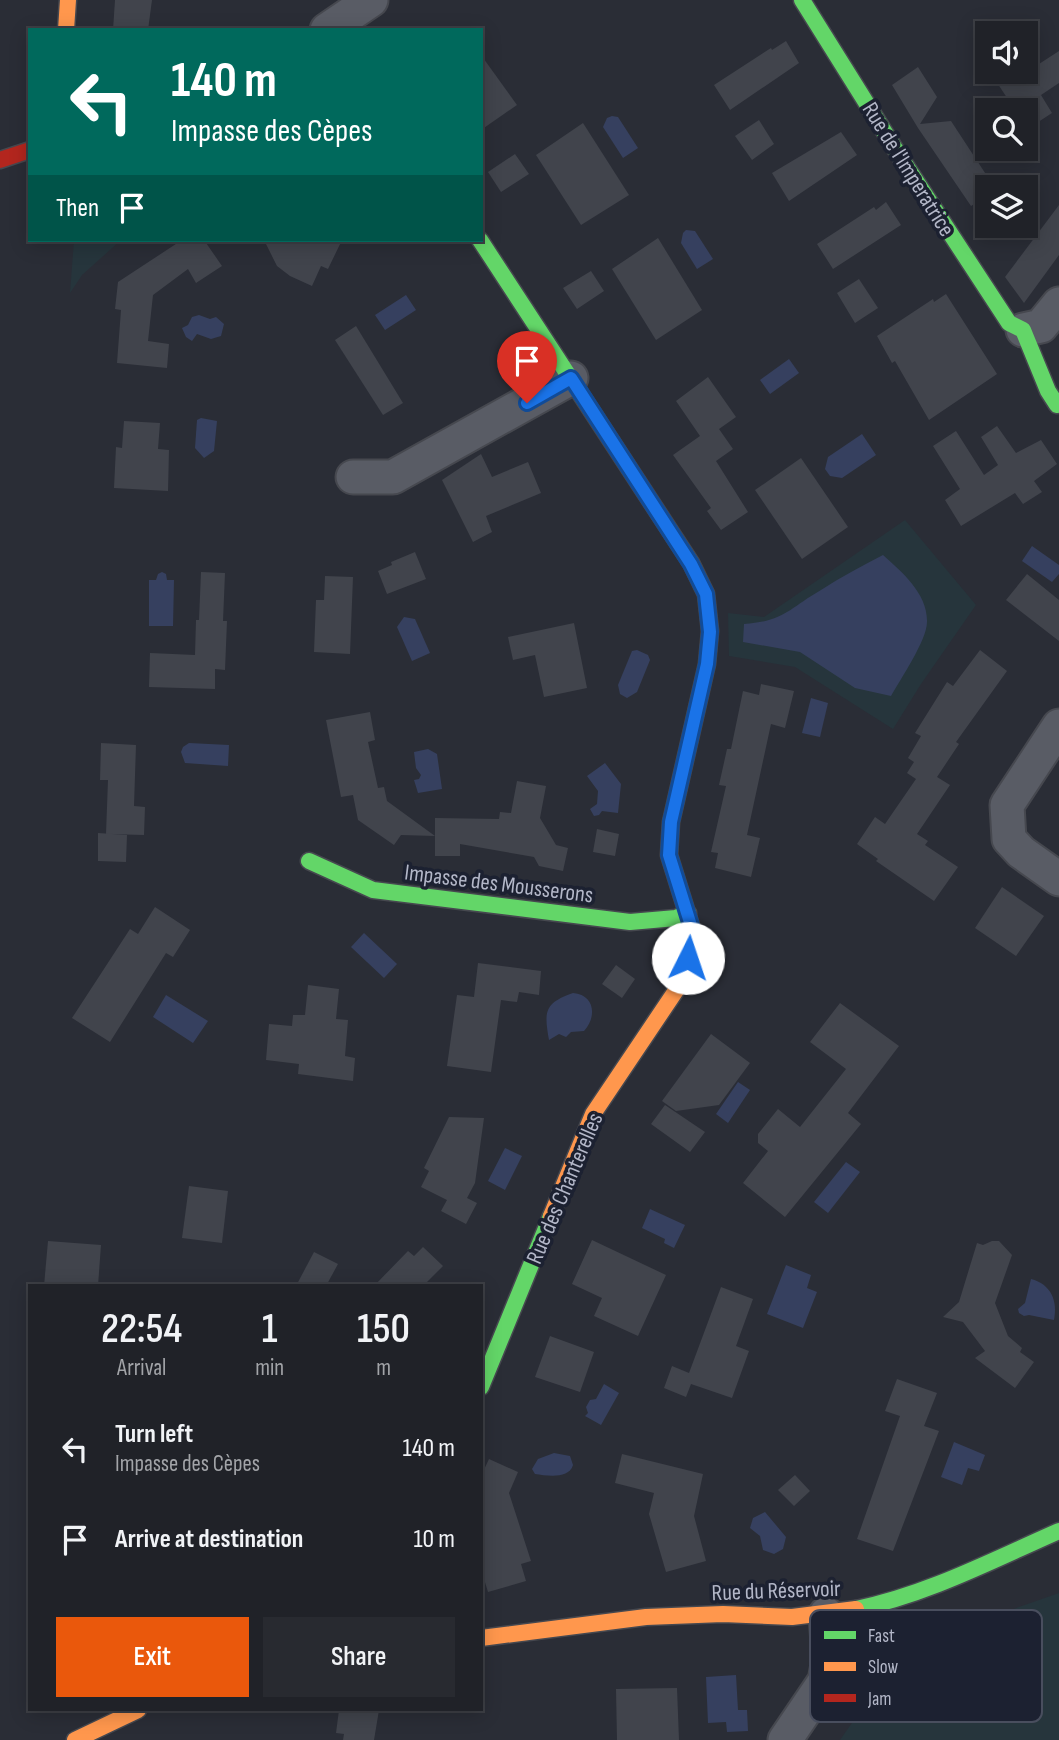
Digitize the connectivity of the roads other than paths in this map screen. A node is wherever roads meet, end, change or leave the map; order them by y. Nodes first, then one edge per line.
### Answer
1 (68, 0) edge
2 (370, 0) edge
3 (802, 0) edge
4 (337, 27) edge
5 (66, 28) edge
6 (28, 151) edge
7 (0, 160) edge
8 (481, 242) edge
9 (1059, 304) edge
10 (1023, 330) junction
11 (571, 378) junction
12 (1057, 405) dead end
13 (352, 477) dead end
14 (1059, 726) edge
15 (309, 861) dead end
16 (1059, 879) edge
17 (688, 913) junction
18 (483, 1382) edge
19 (1059, 1531) edge
20 (846, 1610) edge
21 (810, 1615) edge
22 (483, 1638) edge
23 (810, 1703) edge
24 (136, 1711) edge
25 (75, 1740) edge
26 (785, 1740) edge

1 - 5 street
2 - 4 street
3 - 10 street, Rue de l'Imperatrice
6 - 7 street
8 - 11 street, Rue des Chanterelles
9 - 10 street
10 - 12 street, Rue de l'Imperatrice
11 - 13 street
11 - 17 street, Rue des Chanterelles
14 - 16 street
15 - 17 street, Impasse des Mousserons
17 - 18 street, Rue des Chanterelles
19 - 20 street, Rue du Réservoir
21 - 22 street, Rue du Réservoir
23 - 26 street
24 - 25 street

